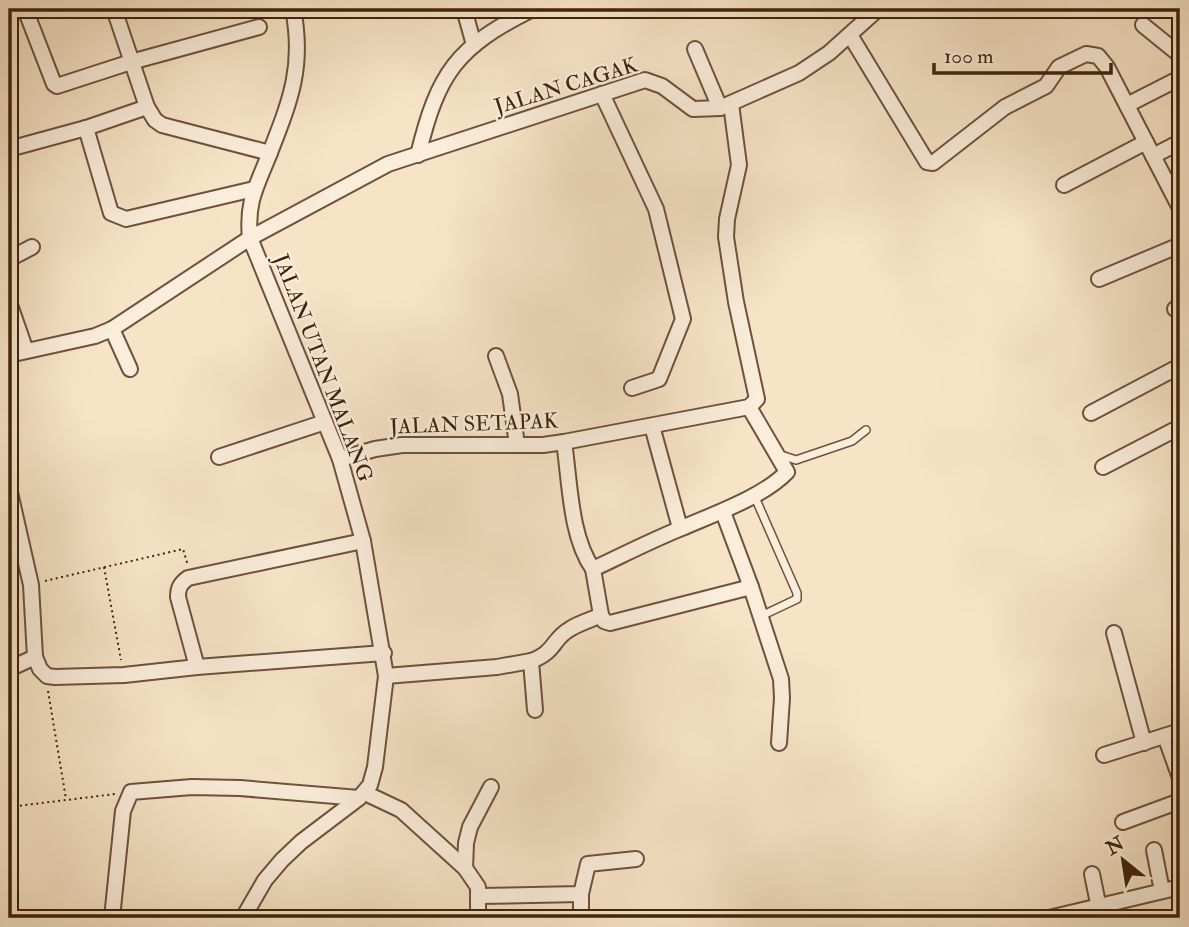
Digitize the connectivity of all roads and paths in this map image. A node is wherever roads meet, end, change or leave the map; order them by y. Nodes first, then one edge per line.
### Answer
1 (22, 9) edge
2 (114, 9) edge
3 (293, 9) edge
4 (464, 9) edge
5 (533, 9) edge
6 (878, 9) edge
7 (9, 14) edge
8 (1143, 25) dead end
9 (259, 27) dead end
10 (849, 35) junction
11 (474, 45) junction
12 (695, 49) dead end
13 (1180, 55) edge
14 (131, 62) junction
15 (1170, 83) edge
16 (602, 94) junction
17 (1127, 105) junction
18 (726, 106) junction
19 (147, 107) junction
20 (86, 128) junction
21 (1146, 142) junction
22 (1180, 142) edge
23 (9, 149) edge
24 (270, 153) junction
25 (418, 155) junction
26 (1153, 156) junction
27 (1064, 185) dead end
28 (254, 189) junction
29 (1178, 201) edge
30 (250, 238) junction
31 (1180, 245) edge
32 (32, 247) dead end
33 (9, 259) edge
34 (1099, 279) dead end
35 (9, 302) edge
36 (112, 329) junction
37 (26, 351) junction
38 (9, 355) edge
39 (496, 355) dead end
40 (1180, 366) edge
41 (130, 369) dead end
42 (632, 388) dead end
43 (749, 407) junction
44 (1091, 413) dead end
45 (325, 422) junction
46 (652, 426) junction
47 (1180, 427) edge
48 (866, 430) dead end
49 (564, 442) junction
50 (517, 445) junction
51 (777, 453) junction
52 (219, 457) dead end
53 (340, 459) junction
54 (1103, 467) dead end
55 (9, 488) edge
56 (753, 495) junction
57 (723, 512) junction
58 (680, 528) junction
59 (363, 541) junction
60 (104, 567) junction
61 (593, 569) junction
62 (191, 578) junction
63 (31, 585) junction
64 (751, 587) junction
65 (601, 615) junction
66 (761, 616) junction
67 (1114, 633) dead end
68 (384, 653) junction
69 (35, 657) junction
70 (531, 661) junction
71 (197, 667) junction
72 (9, 669) edge
73 (124, 675) junction
74 (47, 676) junction
75 (386, 676) junction
76 (535, 710) dead end
77 (1180, 731) edge
78 (1166, 736) junction
79 (779, 743) dead end
80 (1143, 743) junction
81 (1104, 755) dead end
82 (1180, 778) edge
83 (491, 787) dead end
84 (131, 792) junction
85 (362, 795) junction
86 (65, 799) junction
87 (1180, 801) edge
88 (9, 807) edge
89 (1123, 822) dead end
90 (1154, 849) dead end
91 (636, 859) dead end
92 (465, 868) junction
93 (1092, 874) dead end
94 (1180, 887) edge
95 (1162, 891) junction
96 (581, 894) junction
97 (479, 896) junction
98 (1099, 912) edge
99 (112, 918) edge
100 (243, 918) edge
101 (478, 918) edge
102 (581, 918) edge
103 (1049, 918) edge

1 - 7 street
1 - 14 street
2 - 14 street
3 - 24 street
4 - 11 street
5 - 11 street
6 - 10 street, JALAN CAGAK
8 - 13 street
9 - 14 street
10 - 17 street
10 - 18 street, JALAN CAGAK
11 - 25 street
12 - 18 street
14 - 19 street
15 - 17 street
16 - 18 street, JALAN CAGAK
16 - 25 street, JALAN CAGAK
16 - 42 street
17 - 21 street
18 - 43 street
19 - 20 street
19 - 24 street
20 - 23 street
20 - 28 street
21 - 26 street
21 - 27 street
22 - 26 street
24 - 28 street
25 - 30 street, JALAN CAGAK
26 - 29 street
28 - 30 street
30 - 36 street, JALAN CAGAK
30 - 45 street, JALAN UTAN MALANG
31 - 34 street
32 - 33 street
35 - 37 street
36 - 37 street, JALAN CAGAK
36 - 41 street
37 - 38 street, JALAN CAGAK
39 - 50 street
40 - 44 street
43 - 46 street, JALAN SETAPAK
43 - 51 street
45 - 52 street
45 - 53 street, JALAN UTAN MALANG
46 - 49 street, JALAN SETAPAK
46 - 58 street
47 - 54 street
48 - 51 lane
49 - 50 street, JALAN SETAPAK
49 - 61 street
50 - 53 street, JALAN SETAPAK
51 - 56 street
53 - 59 street, JALAN UTAN MALANG
55 - 63 street
56 - 57 street
56 - 66 lane
57 - 58 street
57 - 64 street
58 - 61 street
59 - 62 street
59 - 68 street, JALAN UTAN MALANG
60 - 62 path
60 - 63 path
60 - 73 path
61 - 65 street
62 - 71 street
63 - 69 street
64 - 65 street
64 - 66 street
65 - 70 street
66 - 79 street
67 - 80 street
68 - 71 street
68 - 75 street, JALAN UTAN MALANG
69 - 72 street
69 - 74 street
70 - 75 street
70 - 76 street
71 - 73 street
73 - 74 street
74 - 86 path
75 - 85 street, JALAN UTAN MALANG
77 - 78 street
78 - 80 street
78 - 82 street
80 - 81 street
83 - 92 street
84 - 85 street
84 - 86 path
84 - 99 street
85 - 92 street
85 - 100 street
86 - 88 path
87 - 89 street
90 - 95 street
91 - 96 street
92 - 97 street
93 - 98 street
94 - 95 street
95 - 98 street
96 - 97 street
96 - 102 street
97 - 101 street
98 - 103 street

